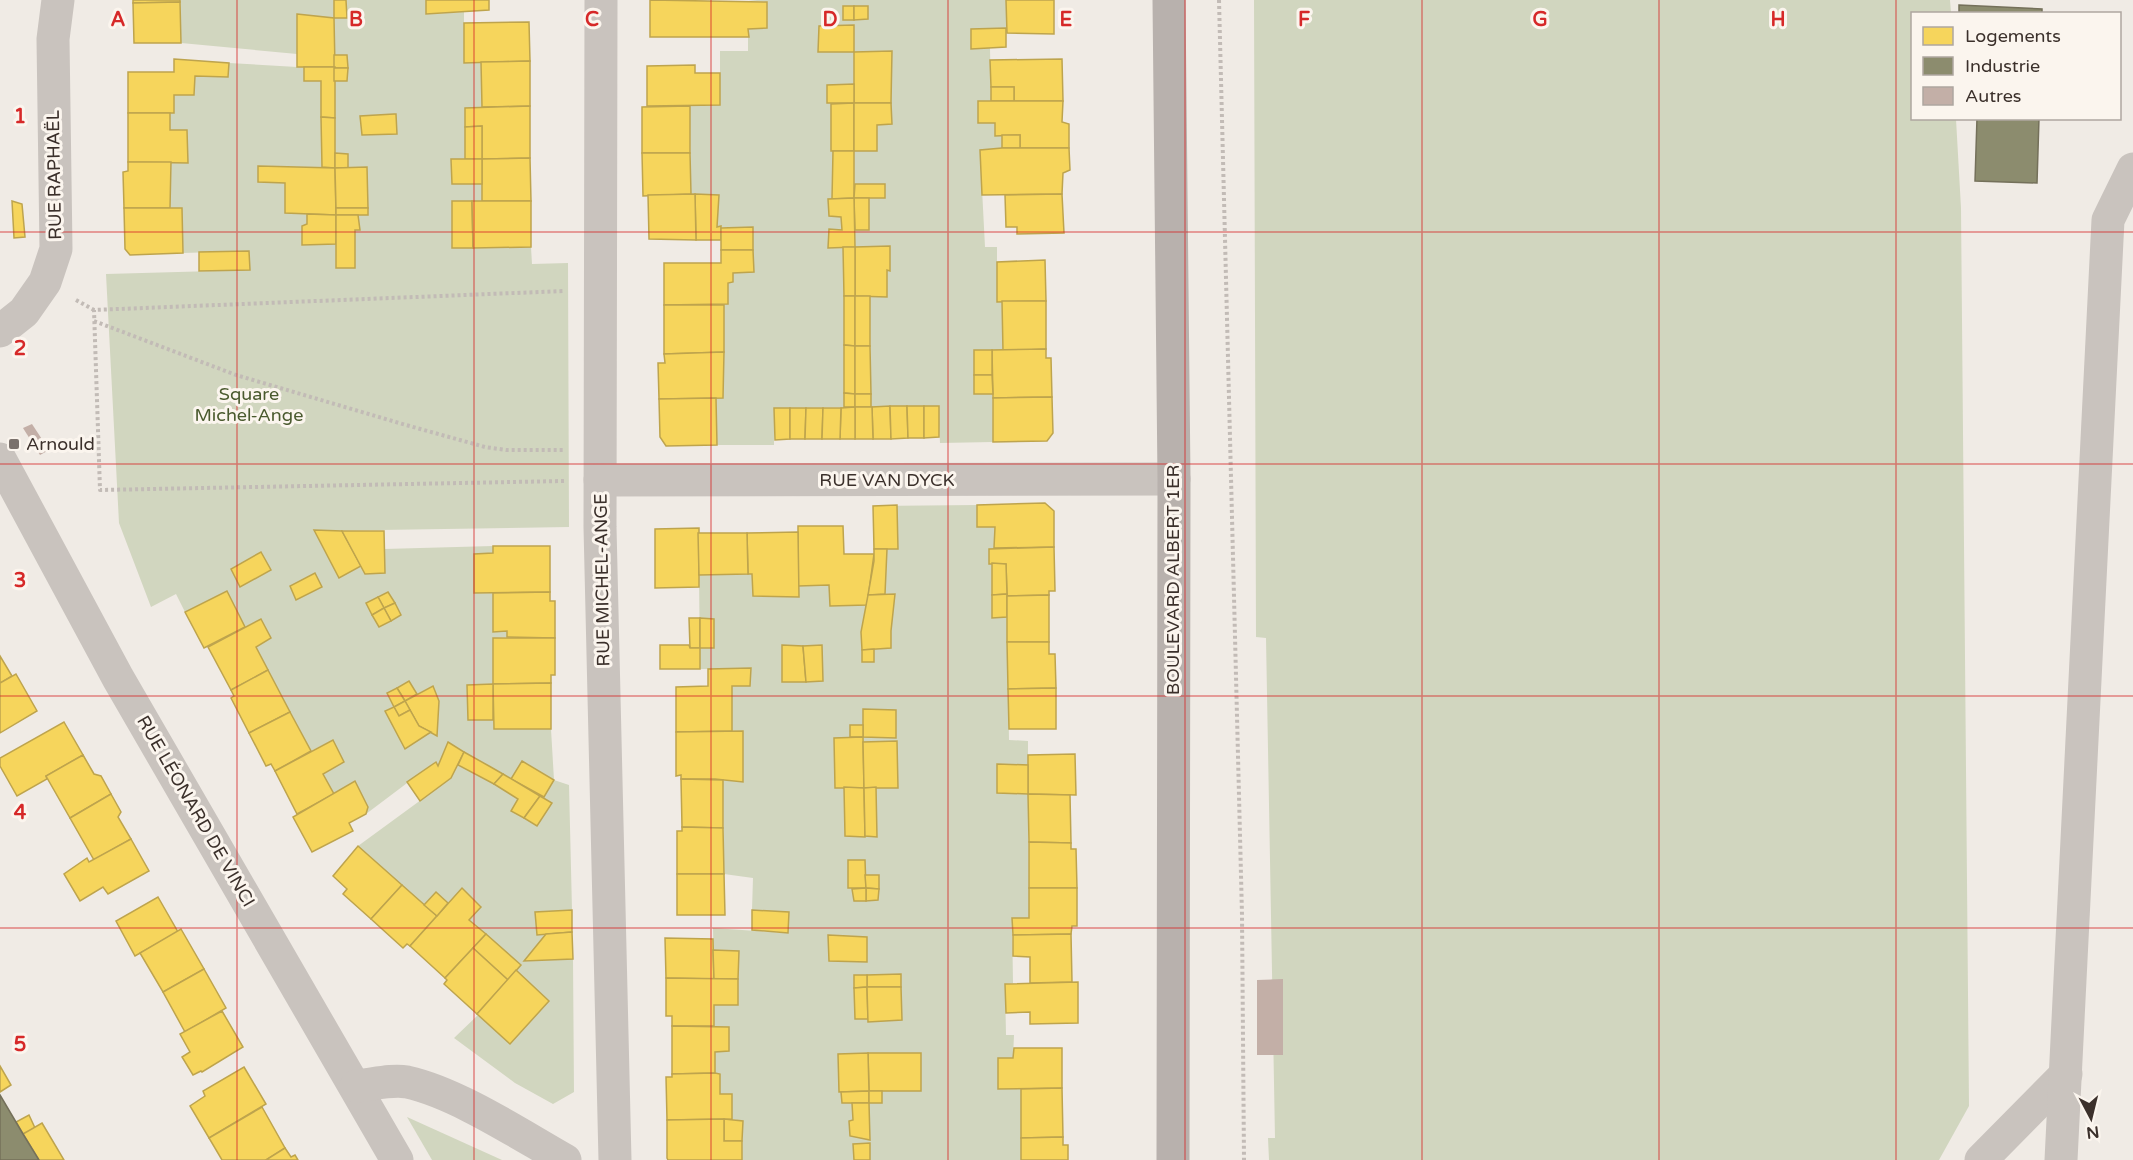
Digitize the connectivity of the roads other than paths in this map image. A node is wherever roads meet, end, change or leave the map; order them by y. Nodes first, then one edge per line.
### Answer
1 (58, 0) edge
2 (601, 0) edge
3 (1169, 0) edge
4 (2133, 169) edge
5 (0, 331) edge
6 (0, 459) edge
7 (600, 465) junction
8 (1174, 479) junction
9 (2066, 1074) junction
10 (356, 1086) junction
11 (397, 1160) edge
12 (565, 1160) edge
13 (615, 1160) edge
14 (1173, 1160) edge
15 (1981, 1160) edge
16 (2061, 1160) edge

1 - 5 street, RUE RAPHAËL
2 - 7 street, RUE MICHEL-ANGE
3 - 8 main road, BOULEVARD ALBERT 1ER
4 - 9 street
6 - 10 street, RUE LÉONARD DE VINCI
7 - 8 street, RUE VAN DYCK
7 - 13 street, RUE MICHEL-ANGE
8 - 14 main road, BOULEVARD ALBERT 1ER
9 - 15 street
9 - 16 street
10 - 11 street, RUE LÉONARD DE VINCI
10 - 12 street

